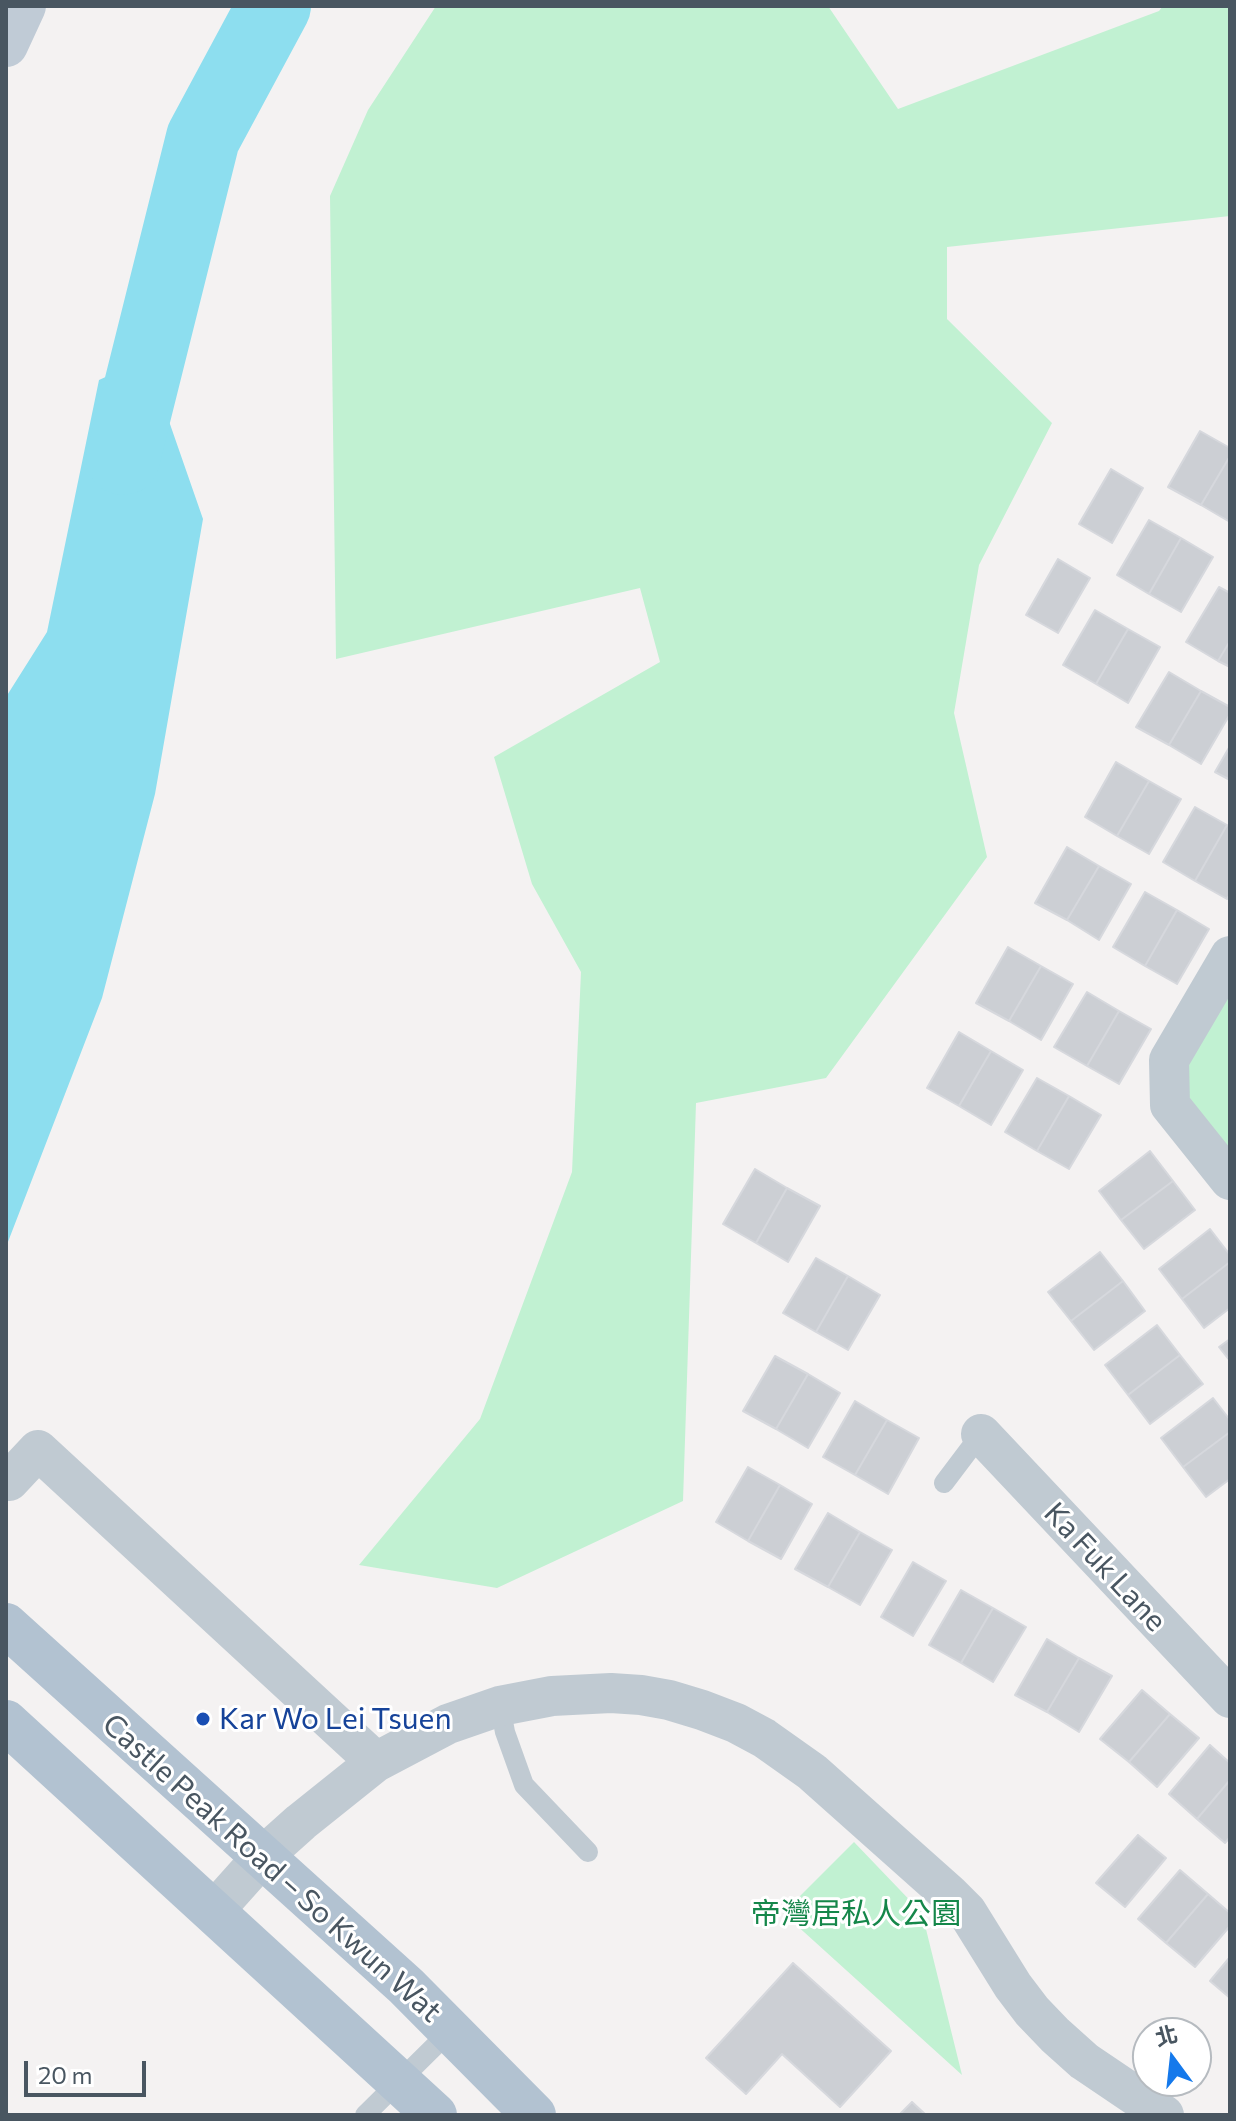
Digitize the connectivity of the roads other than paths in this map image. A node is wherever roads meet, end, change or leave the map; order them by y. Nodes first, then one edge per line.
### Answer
1 (24, 6) edge
2 (6, 45) edge
3 (1230, 956) edge
4 (1230, 1180) edge
5 (981, 1434) joint
6 (9, 1481) dead end
7 (944, 1483) dead end
8 (6, 1625) edge
9 (1230, 1698) edge
10 (500, 1706) junction
11 (6, 1722) edge
12 (376, 1762) junction
13 (588, 1852) dead end
14 (263, 1856) junction
15 (213, 1912) junction
16 (451, 2030) junction
17 (398, 2082) junction
18 (365, 2115) edge
19 (435, 2115) edge
20 (534, 2115) edge
21 (1164, 2115) edge

1 - 2 street
3 - 4 street
5 - 7 lane
5 - 9 street, Ka Fuk Lane
6 - 12 street
8 - 14 main road, Castle Peak Road – So Kwun Wat
10 - 12 street
10 - 13 lane
10 - 21 street
11 - 15 main road
12 - 14 street
14 - 15 street
14 - 16 main road, Castle Peak Road – So Kwun Wat
15 - 17 main road
16 - 17 lane
16 - 20 main road, Castle Peak Road – So Kwun Wat
17 - 18 lane
17 - 19 main road

